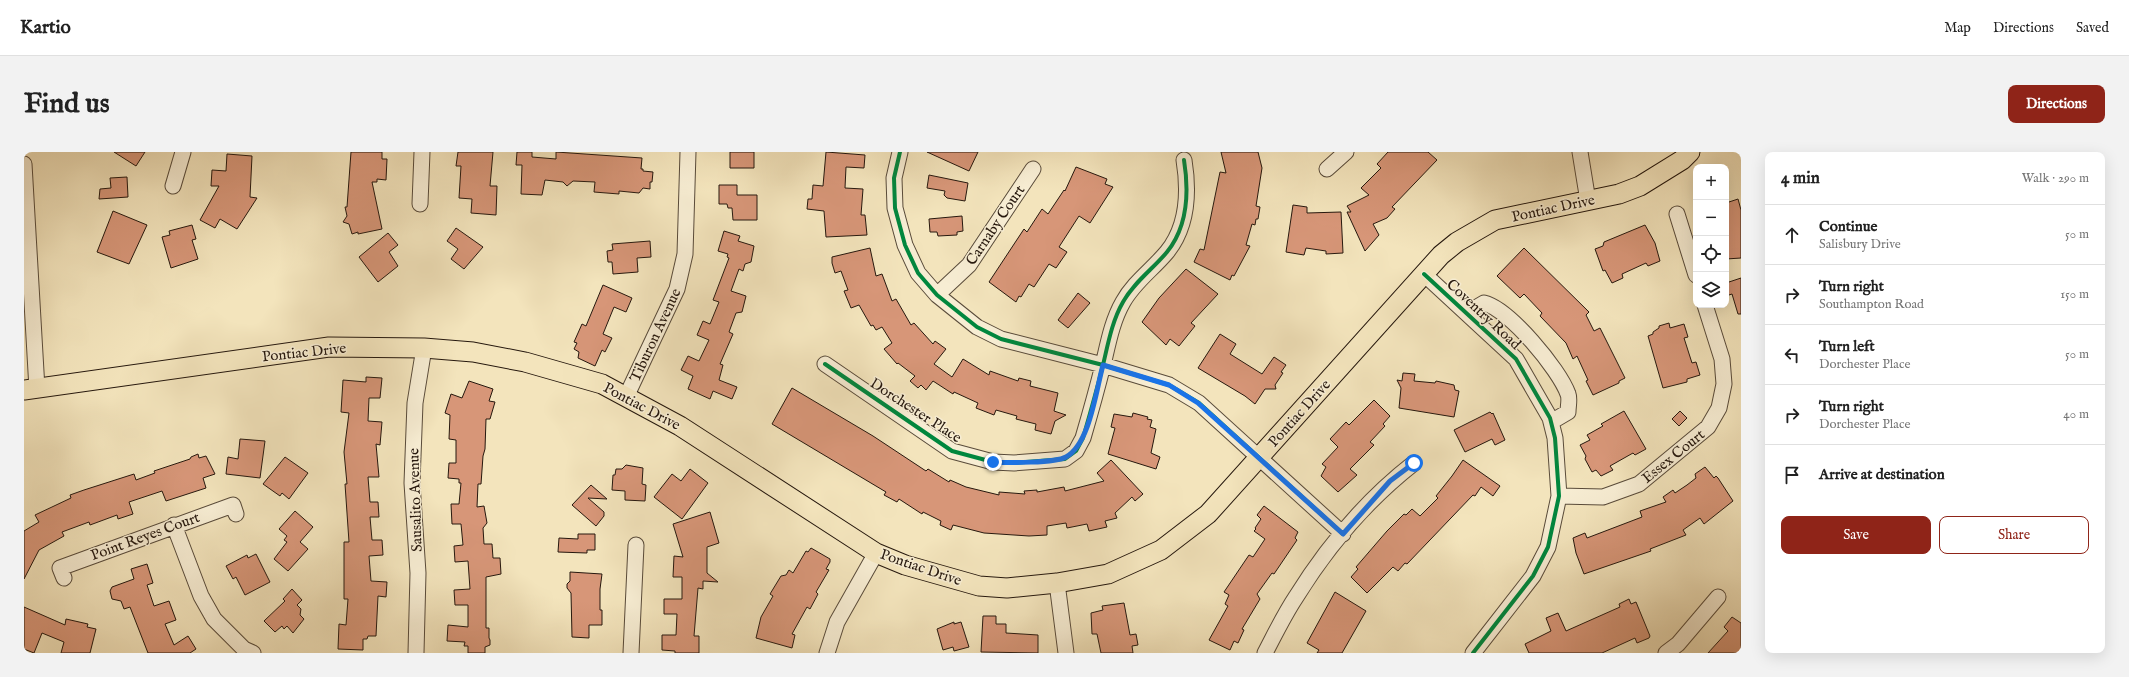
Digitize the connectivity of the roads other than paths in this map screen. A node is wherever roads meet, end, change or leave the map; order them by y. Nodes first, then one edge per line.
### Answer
1 (184, 152) edge
2 (422, 152) edge
3 (688, 152) edge
4 (900, 152) edge
5 (1346, 152) edge
6 (1580, 152) edge
7 (1690, 152) edge
8 (1184, 160) dead end
9 (24, 164) edge
10 (1033, 169) dead end
11 (1326, 170) dead end
12 (173, 186) dead end
13 (1588, 201) junction
14 (420, 204) dead end
15 (1677, 214) dead end
16 (1695, 272) edge
17 (1424, 274) junction
18 (937, 294) junction
19 (1706, 308) edge
20 (1467, 314) junction
21 (424, 348) junction
22 (825, 364) dead end
23 (1103, 365) junction
24 (30, 390) edge
25 (626, 397) junction
26 (1551, 422) junction
27 (1260, 458) junction
28 (1414, 463) dead end
29 (1559, 496) junction
30 (236, 514) dead end
31 (174, 525) junction
32 (1343, 534) junction
33 (636, 545) dead end
34 (876, 553) junction
35 (64, 578) dead end
36 (1057, 583) junction
37 (1718, 597) dead end
38 (253, 653) edge
39 (416, 653) edge
40 (632, 653) edge
41 (827, 653) edge
42 (1066, 653) edge
43 (1265, 653) edge
44 (1473, 653) edge
45 (1666, 653) edge

1 - 12 street
2 - 14 street
3 - 25 street, Tiburon Avenue
4 - 18 street
5 - 11 street
6 - 13 street
7 - 13 main road, Pontiac Drive
8 - 23 street, Dorchester Place
9 - 24 street
10 - 18 street, Carnaby Court
13 - 17 main road, Pontiac Drive
15 - 16 street
17 - 20 street, Coventry Road
17 - 27 main road, Pontiac Drive
18 - 23 street
19 - 29 street, Essex Court
20 - 26 street, Coventry Road
20 - 26 street
21 - 24 main road, Pontiac Drive
21 - 25 main road, Pontiac Drive
21 - 39 street, Sausalito Avenue
22 - 23 street, Dorchester Place
23 - 27 street
25 - 34 main road, Pontiac Drive
26 - 29 street, Coventry Road
27 - 32 street
27 - 36 main road, Pontiac Drive
28 - 32 street
29 - 44 street, Coventry Road
30 - 31 street, Point Reyes Court
31 - 35 street, Point Reyes Court
31 - 38 street
32 - 43 street
33 - 40 street
34 - 36 main road, Pontiac Drive
34 - 41 street
36 - 42 street
37 - 45 street

